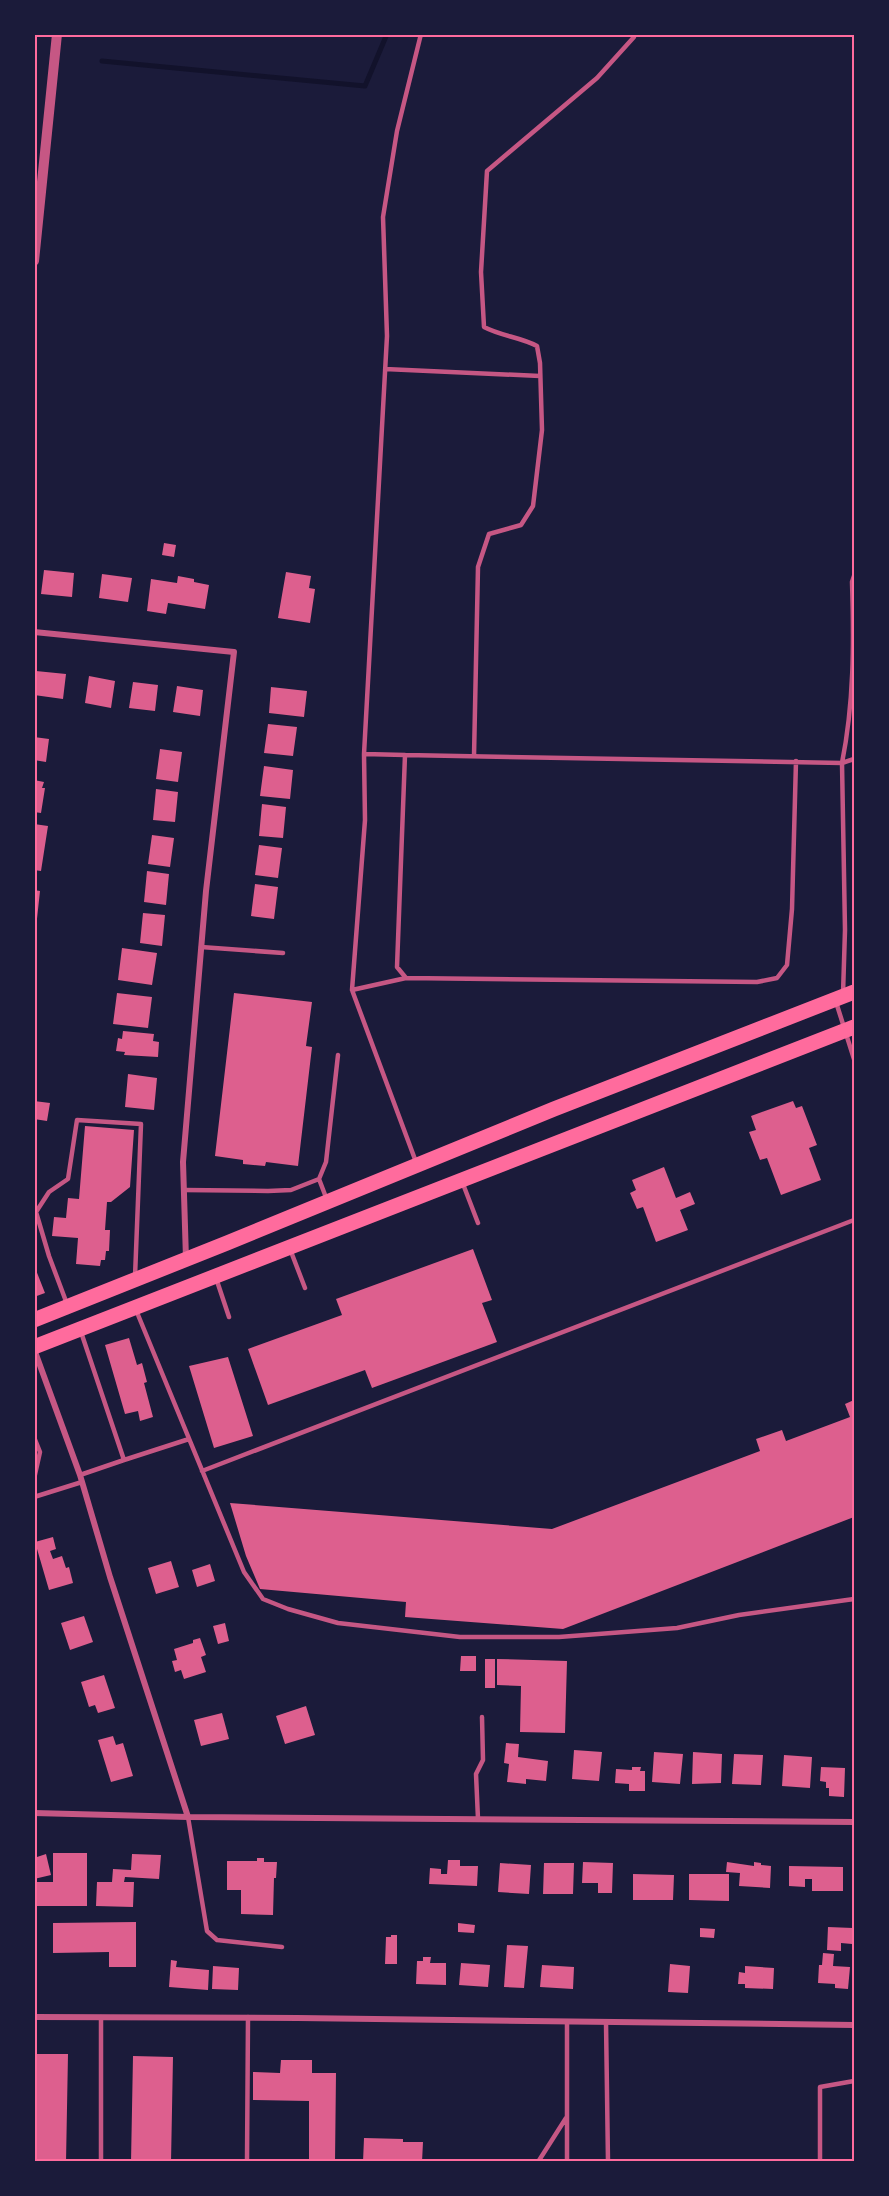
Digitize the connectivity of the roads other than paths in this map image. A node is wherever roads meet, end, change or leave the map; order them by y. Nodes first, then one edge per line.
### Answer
1 (57, 34) edge
2 (421, 34) edge
3 (634, 34) edge
4 (34, 261) edge
5 (385, 369) junction
6 (540, 376) junction
7 (855, 576) edge
8 (854, 630) edge
9 (34, 632) edge
10 (364, 754) junction
11 (405, 755) junction
12 (474, 756) junction
13 (855, 759) edge
14 (796, 761) junction
15 (842, 763) junction
16 (201, 947) junction
17 (284, 953) dead end
18 (406, 978) junction
19 (352, 990) junction
20 (844, 996) edge
21 (849, 1029) edge
22 (338, 1055) dead end
23 (855, 1059) edge
24 (417, 1164) junction
25 (319, 1179) junction
26 (460, 1179) junction
27 (184, 1190) junction
28 (327, 1202) junction
29 (35, 1212) edge
30 (855, 1220) edge
31 (478, 1223) dead end
32 (289, 1246) junction
33 (186, 1260) junction
34 (216, 1275) junction
35 (135, 1280) junction
36 (305, 1288) dead end
37 (68, 1306) junction
38 (134, 1307) junction
39 (229, 1317) dead end
40 (34, 1320) edge
41 (80, 1328) junction
42 (34, 1348) edge
43 (34, 1437) edge
44 (189, 1439) junction
45 (124, 1460) junction
46 (202, 1472) junction
47 (81, 1478) junction
48 (34, 1479) edge
49 (34, 1497) edge
50 (855, 1599) edge
51 (482, 1717) dead end
52 (34, 1813) edge
53 (188, 1817) junction
54 (478, 1820) junction
55 (855, 1822) edge
56 (282, 1947) dead end
57 (34, 2017) edge
58 (101, 2017) junction
59 (248, 2017) junction
60 (567, 2022) junction
61 (606, 2022) junction
62 (855, 2025) edge
63 (855, 2081) edge
64 (567, 2116) junction
65 (101, 2162) edge
66 (247, 2162) edge
67 (538, 2162) edge
68 (567, 2162) edge
69 (608, 2162) edge
70 (820, 2162) edge

1 - 4 street
2 - 5 lane
3 - 6 lane
5 - 6 lane
5 - 10 lane
6 - 12 lane
7 - 8 lane
8 - 15 lane
9 - 16 street
10 - 11 lane
10 - 19 lane
11 - 12 lane
11 - 18 lane
12 - 14 lane
13 - 15 lane
14 - 15 lane
14 - 18 lane
15 - 20 lane
16 - 17 lane
16 - 27 street
18 - 19 lane
19 - 24 lane
20 - 21 lane
20 - 24 main road
21 - 23 lane
21 - 26 main road
22 - 25 lane
24 - 28 main road
25 - 27 lane
25 - 28 lane
26 - 31 lane
26 - 32 main road
27 - 33 street
28 - 33 main road
29 - 35 lane
29 - 37 lane
30 - 46 lane
32 - 34 main road
32 - 36 lane
33 - 35 main road
34 - 38 main road
34 - 39 lane
35 - 37 main road
37 - 40 main road
38 - 41 main road
38 - 44 lane
41 - 42 main road
41 - 45 lane
42 - 47 street
43 - 48 lane
44 - 45 lane
44 - 46 lane
45 - 47 lane
46 - 50 lane
47 - 49 lane
47 - 53 street
51 - 54 lane
52 - 53 street
53 - 54 street
53 - 56 lane
54 - 55 street
57 - 58 street
58 - 59 street
58 - 65 lane
59 - 60 street
59 - 66 lane
60 - 61 street
60 - 64 lane
61 - 62 street
61 - 69 lane
63 - 70 lane
64 - 67 lane
64 - 68 lane

